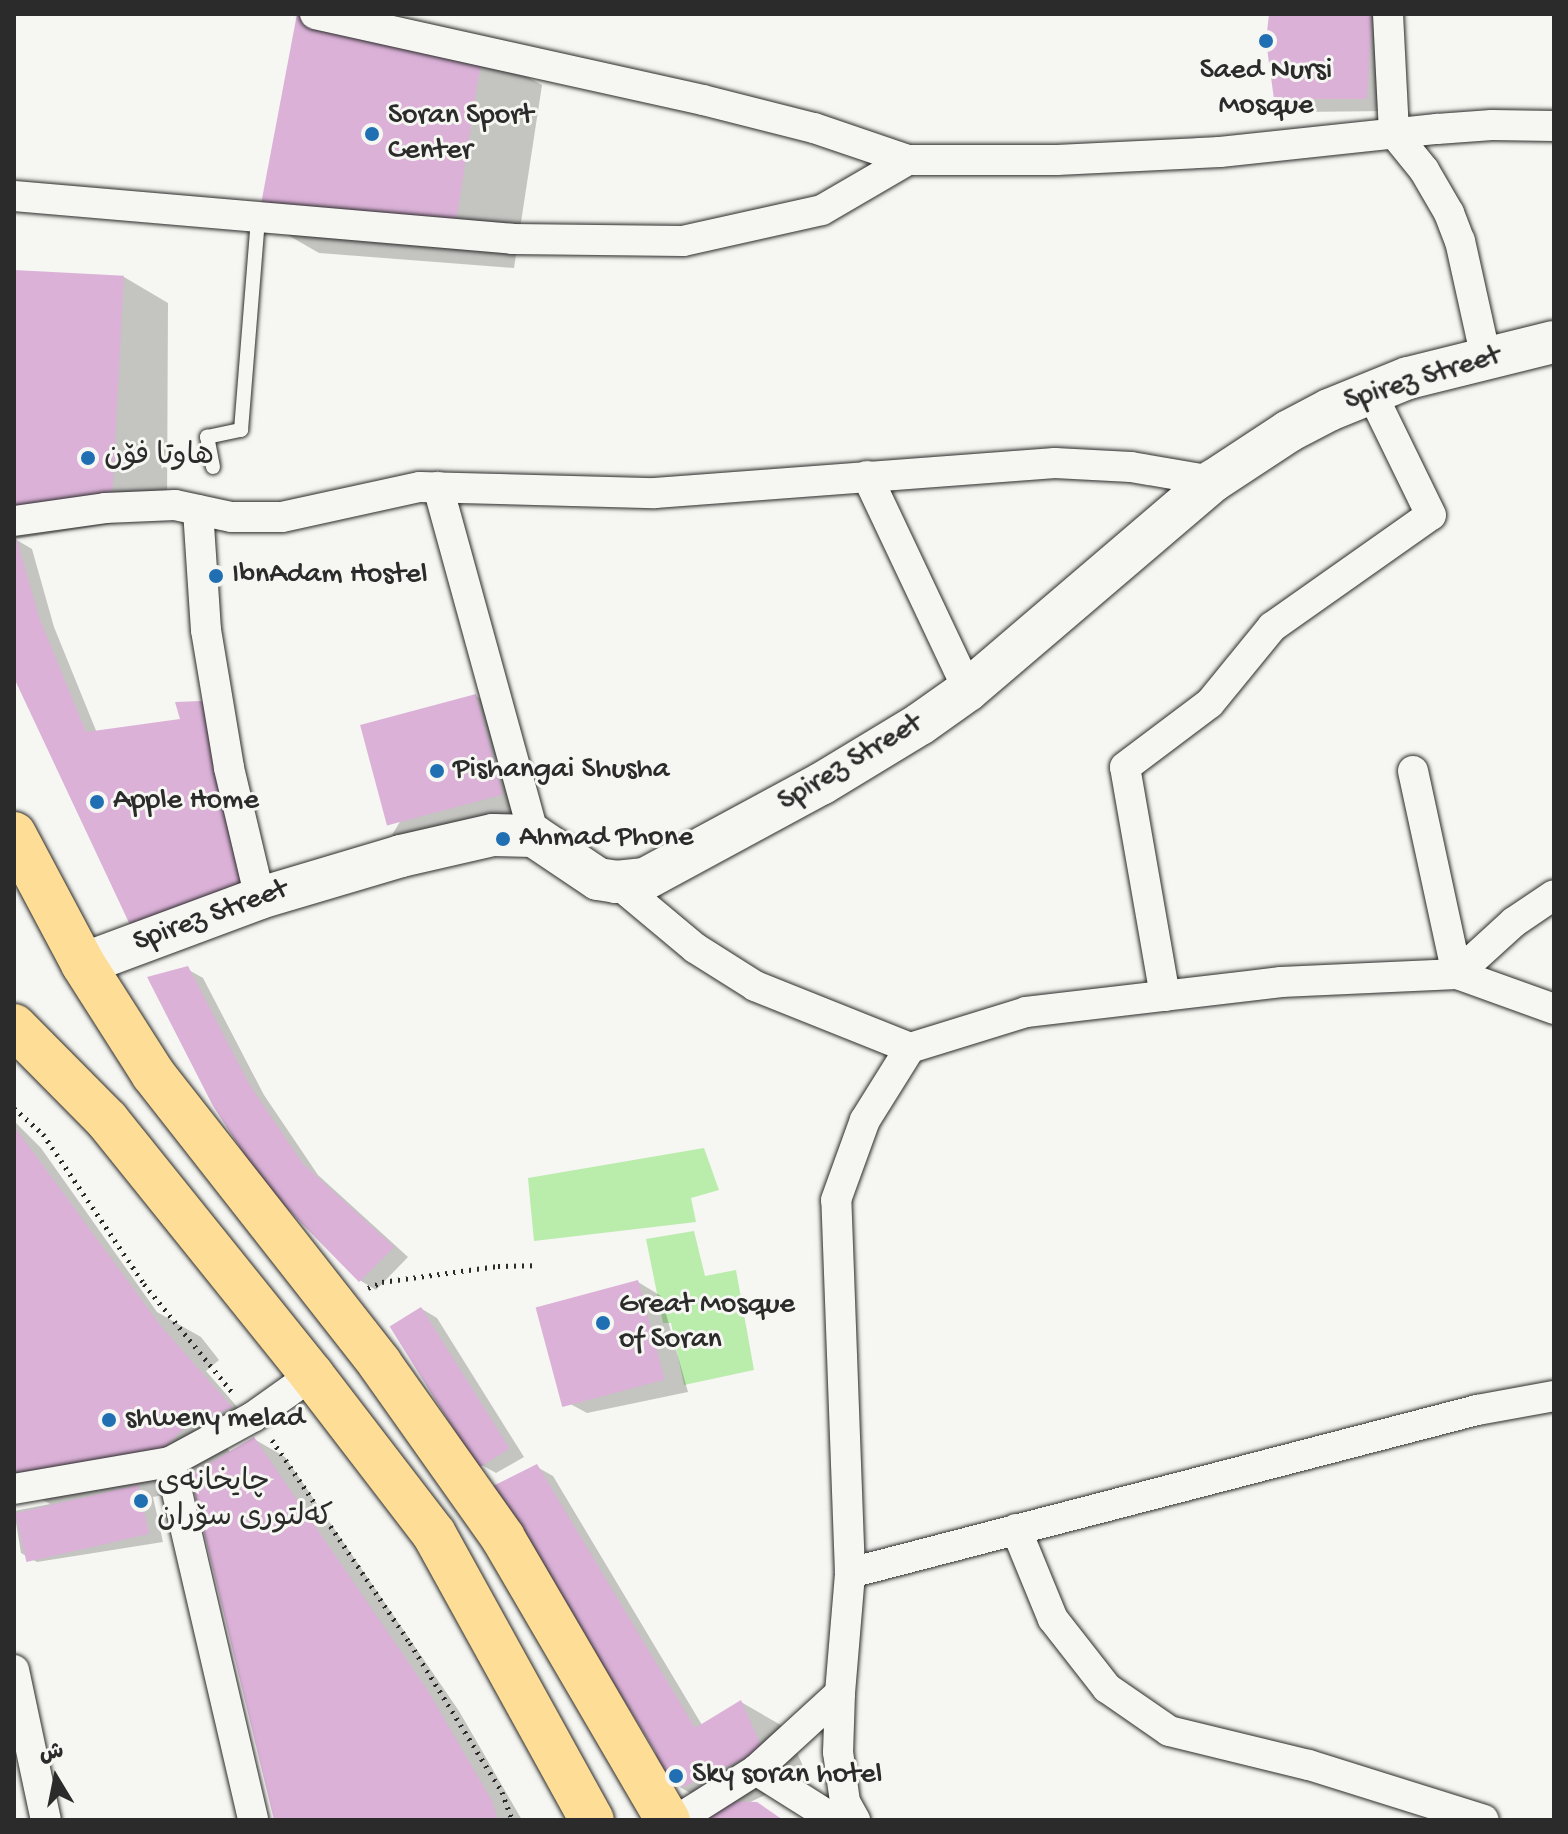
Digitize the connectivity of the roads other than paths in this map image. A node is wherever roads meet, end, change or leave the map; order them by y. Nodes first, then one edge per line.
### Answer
1 (315, 14) edge
2 (1388, 14) edge
3 (1554, 126) edge
4 (1394, 133) junction
5 (908, 160) junction
6 (14, 196) edge
7 (258, 220) junction
8 (1554, 342) edge
9 (1486, 358) junction
10 (1371, 392) junction
11 (213, 467) dead end
12 (867, 476) junction
13 (1213, 481) junction
14 (438, 487) junction
15 (198, 510) junction
16 (14, 521) edge
17 (968, 690) junction
18 (1413, 771) dead end
19 (14, 834) edge
20 (534, 836) junction
21 (616, 882) junction
22 (1554, 895) edge
23 (260, 898) junction
24 (83, 964) junction
25 (1457, 974) junction
26 (1165, 996) junction
27 (1554, 1009) edge
28 (14, 1026) edge
29 (910, 1048) junction
30 (312, 1375) junction
31 (1554, 1396) edge
32 (170, 1462) junction
33 (14, 1489) edge
34 (1016, 1529) junction
35 (850, 1573) junction
36 (14, 1670) edge
37 (840, 1693) junction
38 (756, 1770) junction
39 (46, 1820) edge
40 (253, 1820) edge
41 (592, 1820) edge
42 (668, 1820) edge
43 (677, 1820) edge
44 (835, 1820) edge
45 (855, 1820) edge
46 (1484, 1820) edge

1 - 5 street
2 - 4 street
3 - 4 street
4 - 5 street
4 - 9 street
5 - 7 street
6 - 7 street
7 - 11 lane
8 - 9 main road, Spirez Street
9 - 10 main road, Spirez Street
10 - 13 main road, Spirez Street
10 - 26 street
12 - 13 street
12 - 14 street
12 - 17 street
13 - 17 main road, Spirez Street
14 - 15 street
14 - 20 street
15 - 16 street
15 - 23 street
17 - 21 main road, Spirez Street
18 - 25 street
19 - 24 highway
20 - 21 main road
20 - 23 main road, Spirez Street
21 - 29 street
22 - 25 street
23 - 24 main road, Spirez Street
24 - 42 highway
25 - 26 street
25 - 27 street
26 - 29 street
28 - 30 highway
29 - 35 street
30 - 32 street
30 - 41 highway
31 - 34 street
32 - 33 street
32 - 40 street
34 - 35 street
34 - 46 street
35 - 37 street
36 - 39 street
37 - 38 street
37 - 45 street
38 - 43 street
38 - 44 street

